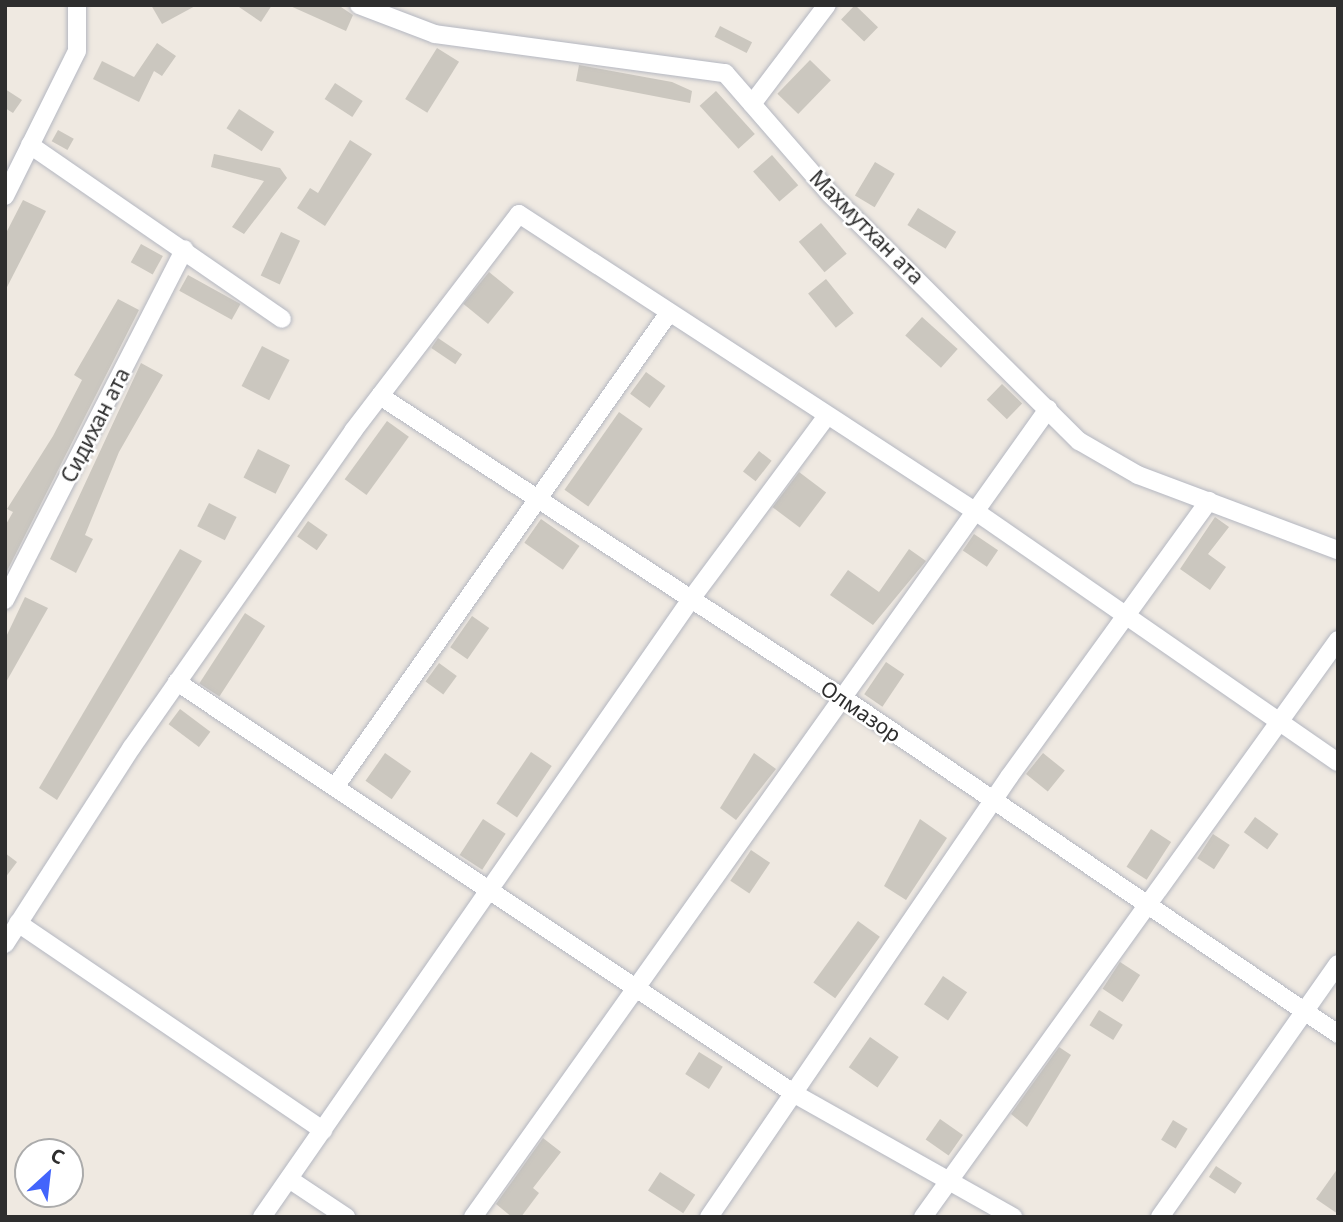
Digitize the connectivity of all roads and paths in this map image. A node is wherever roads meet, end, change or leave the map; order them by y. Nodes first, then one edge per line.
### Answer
1 (77, 5) edge
2 (359, 5) edge
3 (827, 5) edge
4 (752, 104) junction
5 (30, 145) junction
6 (5, 195) edge
7 (185, 249) junction
8 (668, 314) junction
9 (282, 319) dead end
10 (380, 396) junction
11 (1048, 409) junction
12 (827, 416) junction
13 (539, 500) junction
14 (1209, 501) junction
15 (975, 511) junction
16 (1338, 550) edge
17 (691, 599) junction
18 (5, 600) edge
19 (1128, 613) junction
20 (1338, 640) edge
21 (177, 682) junction
22 (843, 698) junction
23 (1278, 722) junction
24 (1338, 762) edge
25 (335, 787) junction
26 (993, 801) junction
27 (488, 888) junction
28 (1147, 901) junction
29 (12, 929) edge
30 (5, 944) edge
31 (1338, 964) edge
32 (638, 988) junction
33 (1306, 1012) junction
34 (1338, 1034) edge
35 (793, 1093) junction
36 (323, 1130) junction
37 (289, 1179) junction
38 (950, 1179) junction
39 (262, 1217) edge
40 (346, 1217) edge
41 (473, 1217) edge
42 (709, 1217) edge
43 (923, 1217) edge
44 (1013, 1217) edge
45 (1160, 1217) edge

1 - 5 street
2 - 4 street, Махмутхан ата
3 - 4 street
4 - 11 street, Махмутхан ата
5 - 6 street
5 - 7 street
7 - 9 street
7 - 18 street, Сидихан ата
8 - 10 street
8 - 12 street
8 - 13 street
10 - 13 street, Олмазор
10 - 21 street
11 - 14 street, Махмутхан ата
11 - 15 street
12 - 15 street
12 - 17 street
13 - 17 street, Олмазор
13 - 25 street
14 - 16 street, Махмутхан ата
14 - 19 street
15 - 19 street
15 - 22 street
17 - 22 street, Олмазор
17 - 27 street
19 - 23 street
19 - 26 street
20 - 23 street
21 - 25 street
21 - 29 street
22 - 26 street, Олмазор
22 - 32 street
23 - 24 street
23 - 28 street
25 - 27 street
26 - 28 street, Олмазор
26 - 35 street
27 - 32 street
27 - 36 street
28 - 33 street, Олмазор
28 - 38 street
29 - 30 street
29 - 36 street
31 - 33 street
32 - 35 street
32 - 41 street
33 - 34 street, Олмазор
33 - 45 street
35 - 38 street
35 - 42 street
36 - 37 street
37 - 39 street
37 - 40 street
38 - 43 street
38 - 44 street

